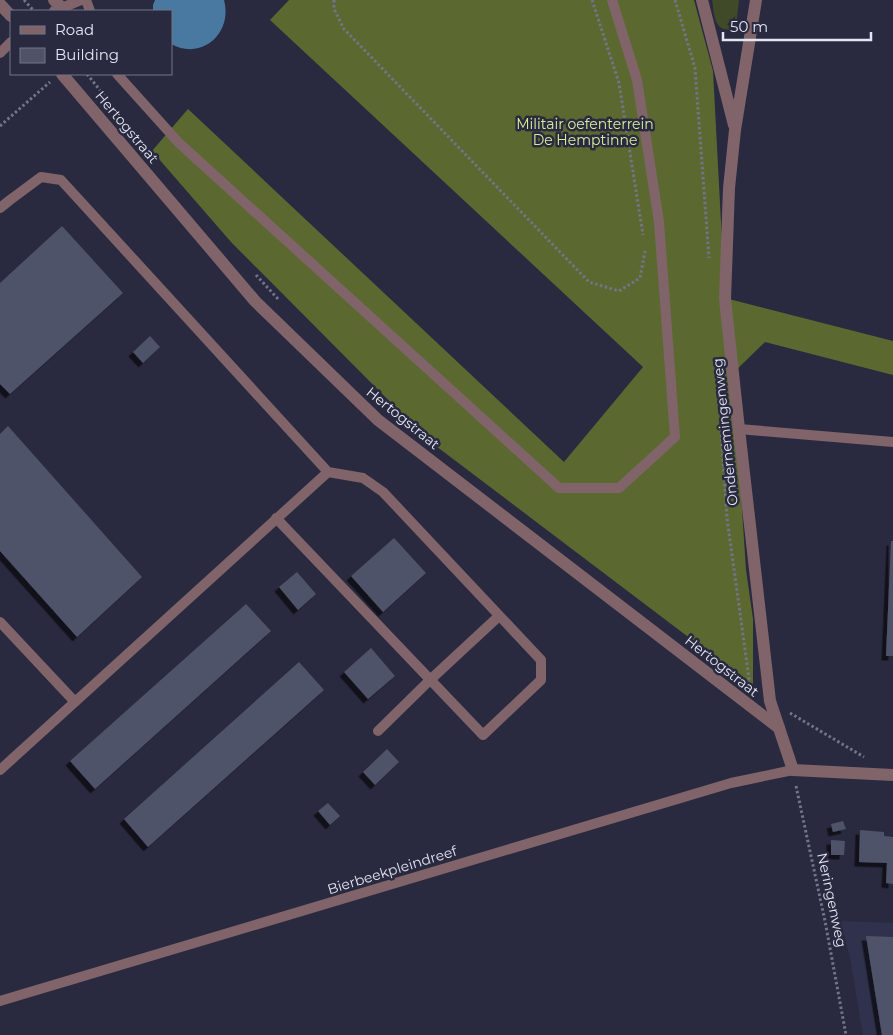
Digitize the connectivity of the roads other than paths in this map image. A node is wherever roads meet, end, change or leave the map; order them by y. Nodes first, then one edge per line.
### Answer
1 (81, 0) edge
2 (612, 0) edge
3 (702, 0) edge
4 (756, 0) edge
5 (0, 4) edge
6 (57, 6) edge
7 (10, 15) edge
8 (10, 43) edge
9 (0, 52) edge
10 (118, 75) edge
11 (57, 77) edge
12 (735, 130) junction
13 (0, 208) edge
14 (739, 429) junction
15 (893, 442) edge
16 (328, 472) junction
17 (276, 518) junction
18 (498, 616) junction
19 (0, 622) edge
20 (430, 680) junction
21 (74, 702) junction
22 (778, 728) junction
23 (378, 731) dead end
24 (0, 770) edge
25 (793, 770) junction
26 (893, 774) edge
27 (0, 1001) edge

1 - 6 lane
2 - 10 lane
3 - 12 street, Ondernemingenweg
4 - 12 street, Ondernemingenweg
5 - 7 street
8 - 9 lane
11 - 22 street, Hertogstraat
12 - 14 street, Ondernemingenweg
13 - 16 lane
14 - 15 lane
14 - 22 street, Ondernemingenweg
16 - 17 lane
16 - 18 lane
17 - 20 lane
17 - 21 lane
18 - 20 lane
18 - 20 lane
19 - 21 lane
20 - 23 lane
21 - 24 lane
22 - 25 street, Ondernemingenweg
25 - 26 street
25 - 27 lane, Bierbeekpleindreef

